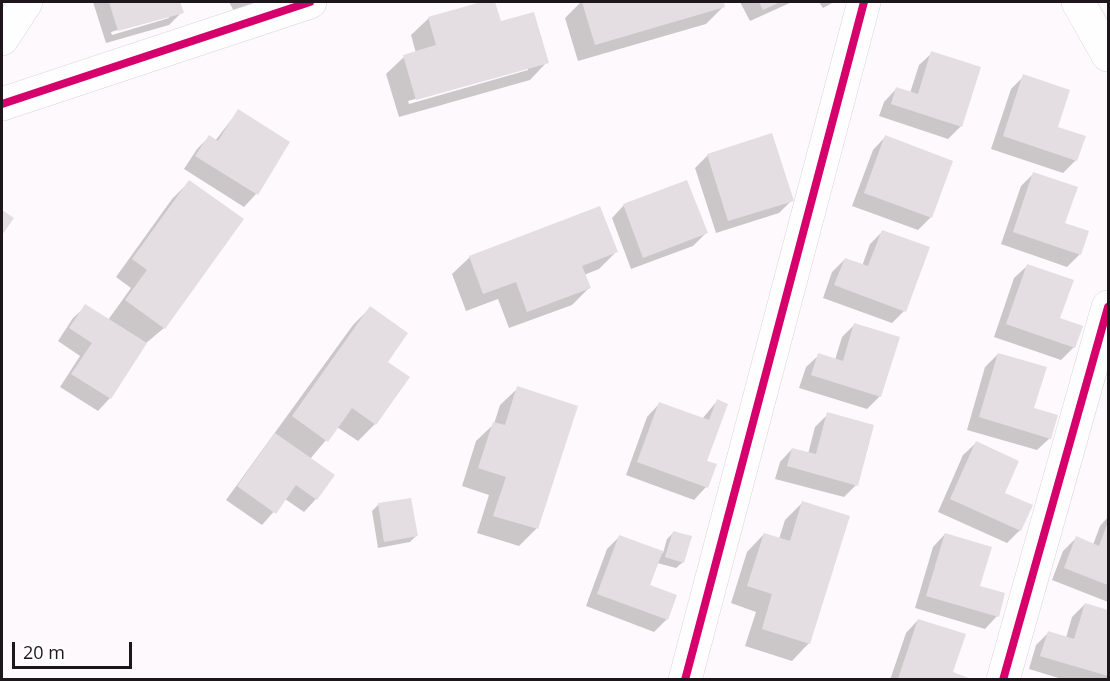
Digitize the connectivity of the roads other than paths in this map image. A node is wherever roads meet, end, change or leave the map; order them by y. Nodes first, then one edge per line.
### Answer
1 (26, 2) edge
2 (310, 2) edge
3 (864, 2) edge
4 (1078, 2) edge
5 (2, 39) edge
6 (1108, 55) edge
7 (2, 104) edge
8 (1108, 307) edge
9 (685, 680) edge
10 (1003, 680) edge

1 - 5 street
2 - 7 street
3 - 9 street
4 - 6 street
8 - 10 street

